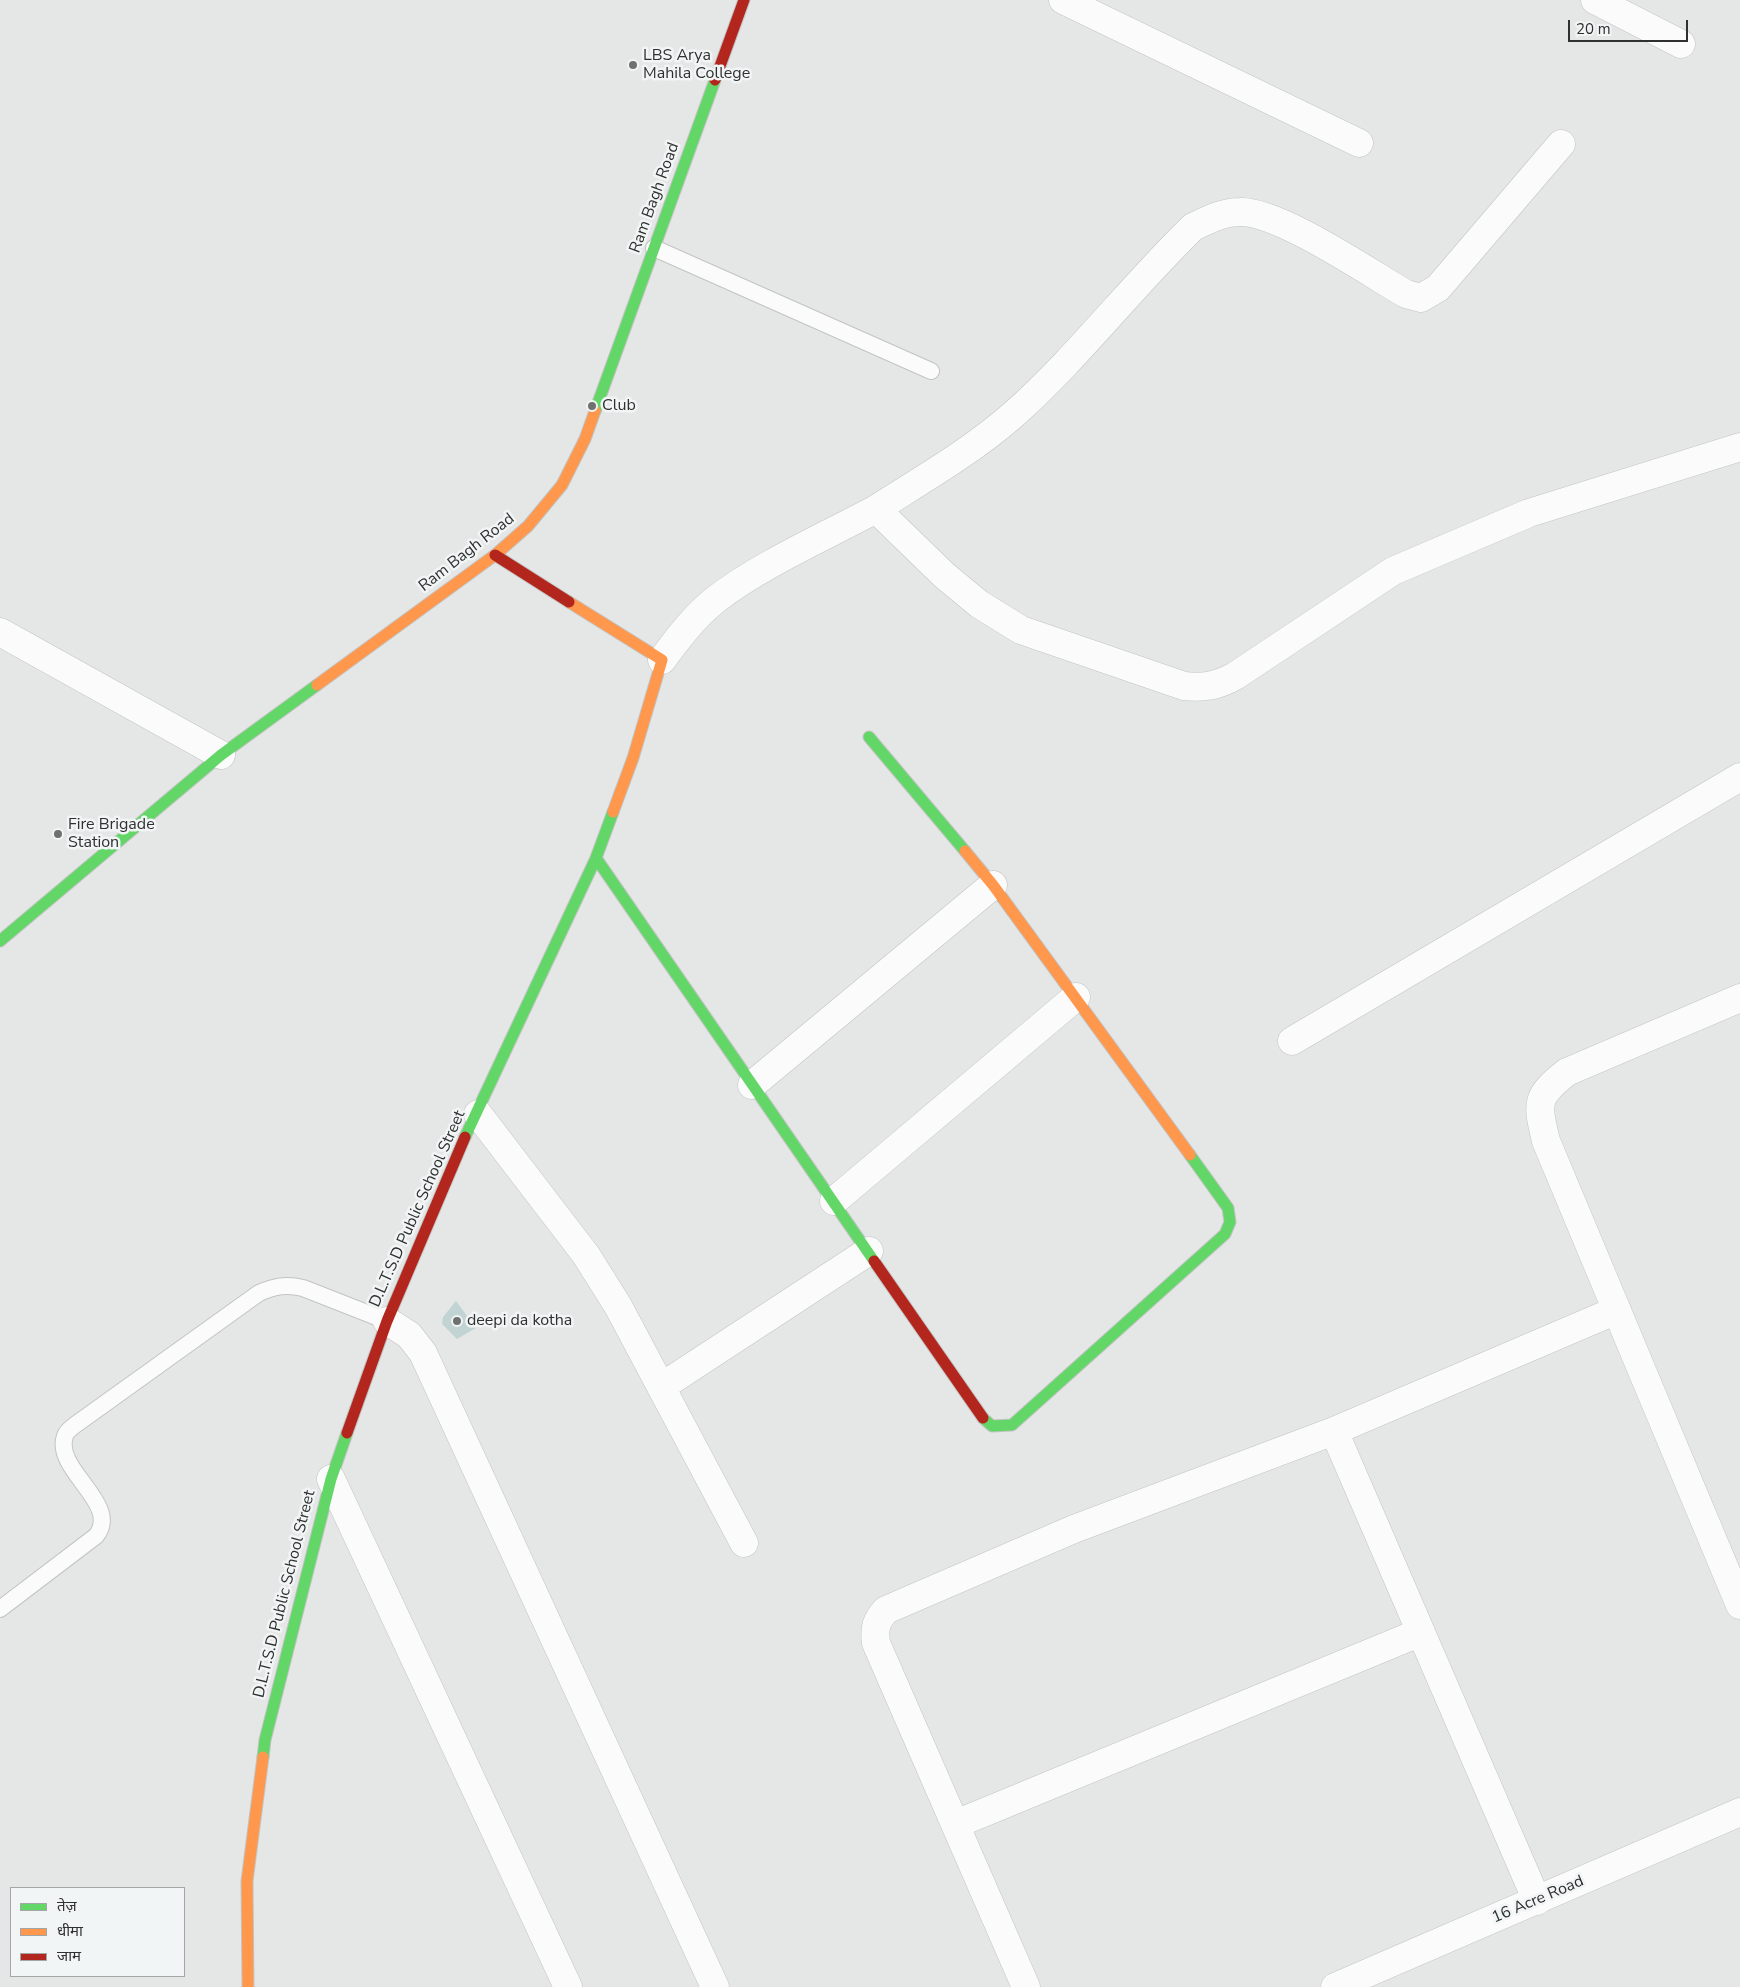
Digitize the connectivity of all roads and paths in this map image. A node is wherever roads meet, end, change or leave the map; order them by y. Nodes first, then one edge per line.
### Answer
1 (744, 0) edge
2 (1063, 0) edge
3 (1595, 0) edge
4 (1681, 44) dead end
5 (1359, 143) dead end
6 (1561, 144) dead end
7 (654, 248) junction
8 (931, 371) dead end
9 (1740, 447) edge
10 (876, 509) junction
11 (495, 555) junction
12 (0, 632) edge
13 (662, 660) junction
14 (869, 737) dead end
15 (221, 755) junction
16 (1740, 777) edge
17 (596, 858) junction
18 (993, 884) junction
19 (0, 941) edge
20 (1076, 997) junction
21 (1740, 998) edge
22 (1292, 1042) dead end
23 (752, 1085) junction
24 (478, 1114) junction
25 (834, 1201) junction
26 (869, 1251) junction
27 (1616, 1310) junction
28 (387, 1321) junction
29 (660, 1387) junction
30 (1334, 1431) junction
31 (331, 1479) junction
32 (744, 1543) dead end
33 (1729, 1547) edge
34 (1740, 1605) edge
35 (0, 1609) edge
36 (1421, 1632) junction
37 (1740, 1812) edge
38 (956, 1824) junction
39 (1537, 1901) junction
40 (248, 1987) edge
41 (568, 1987) edge
42 (715, 1987) edge
43 (1026, 1987) edge
44 (1335, 1987) edge

1 - 7 street, Ram Bagh Road
2 - 5 street
3 - 4 street
6 - 10 street
7 - 8 lane
7 - 11 street, Ram Bagh Road
9 - 10 street
10 - 13 street
11 - 13 street
11 - 15 street, Ram Bagh Road
12 - 15 street
13 - 17 street, D.L.T.S.D Public School Street
14 - 18 street
15 - 19 street, Ram Bagh Road
16 - 22 street
17 - 23 street
17 - 24 street, D.L.T.S.D Public School Street
18 - 20 street
18 - 23 street
20 - 25 street
20 - 26 street
21 - 27 street
23 - 25 street
24 - 28 street, D.L.T.S.D Public School Street
24 - 29 street
25 - 26 street
26 - 29 street
27 - 30 street
27 - 33 street
28 - 31 street, D.L.T.S.D Public School Street
28 - 35 lane
28 - 42 street
29 - 32 street
30 - 36 street
30 - 38 street
31 - 40 street, D.L.T.S.D Public School Street
31 - 41 street
33 - 34 street
36 - 38 street
36 - 39 street
37 - 39 street, 16 Acre Road
38 - 43 street
39 - 44 street, 16 Acre Road

